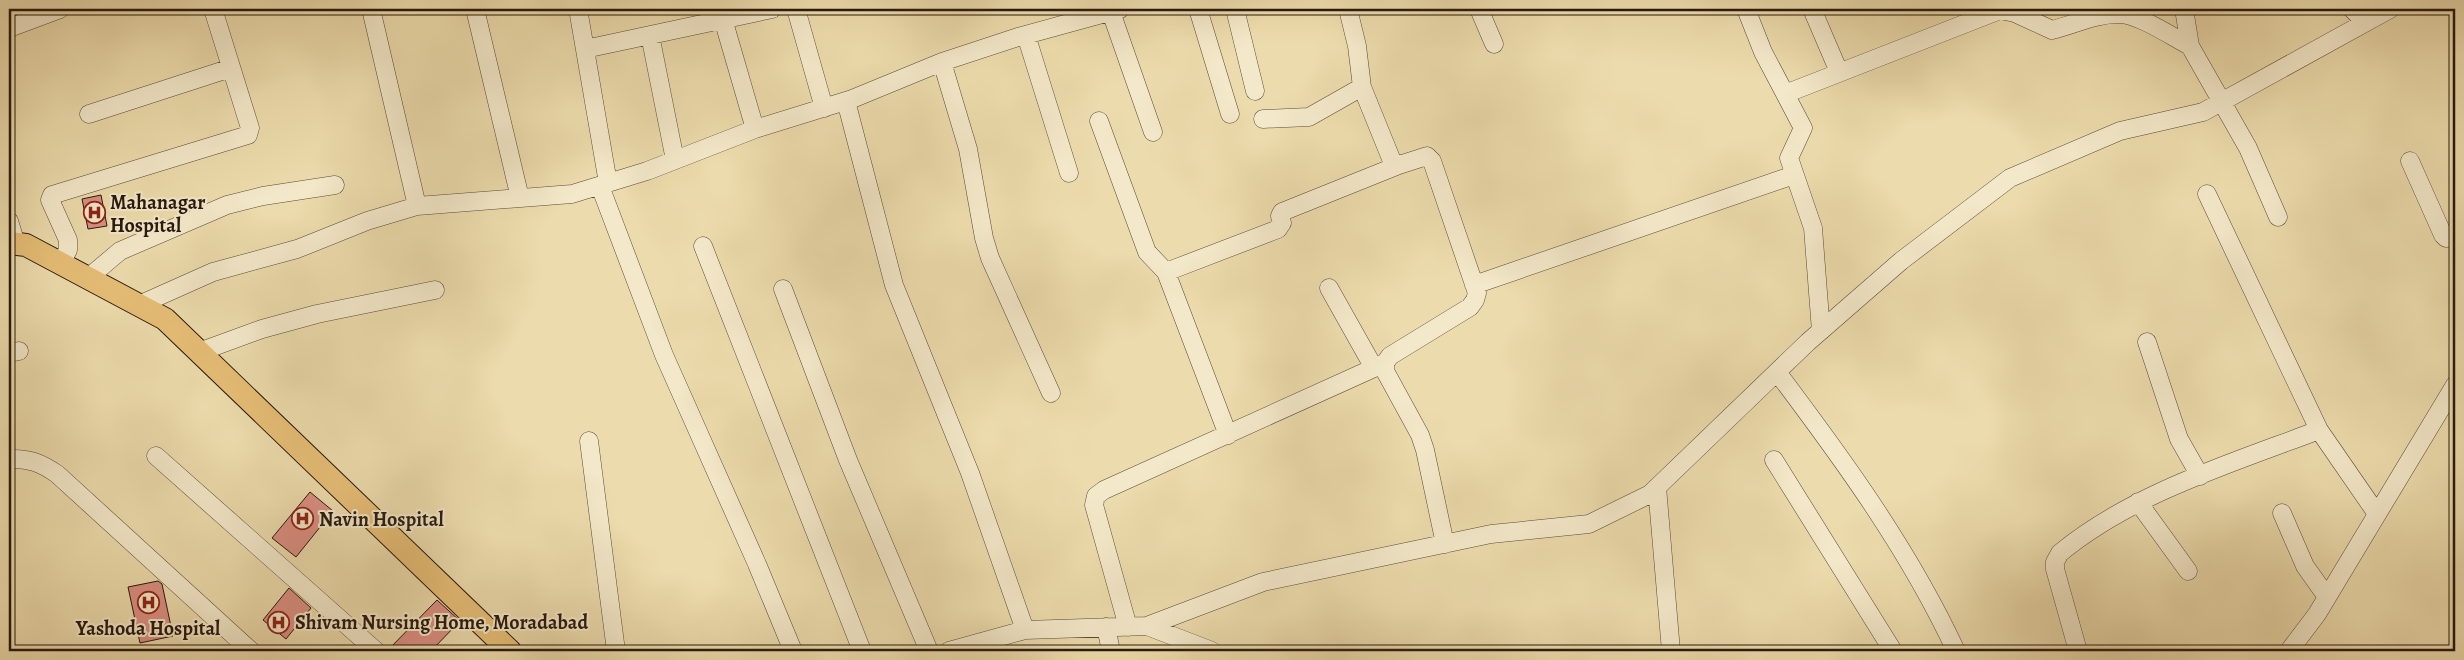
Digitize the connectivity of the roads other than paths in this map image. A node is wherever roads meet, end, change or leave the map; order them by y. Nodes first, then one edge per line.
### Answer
1 (60, 9) edge
2 (212, 9) edge
3 (371, 9) edge
4 (475, 9) edge
5 (578, 9) edge
6 (772, 9) edge
7 (796, 9) edge
8 (1198, 9) edge
9 (1235, 9) edge
10 (1348, 9) edge
11 (1479, 9) edge
12 (1746, 9) edge
13 (1812, 9) edge
14 (2184, 9) edge
15 (2352, 9) edge
16 (2390, 9) edge
17 (1115, 10) edge
18 (723, 19) junction
19 (2366, 22) junction
20 (9, 28) edge
21 (650, 35) junction
22 (1026, 35) junction
23 (1494, 44) dead end
24 (2190, 46) junction
25 (585, 49) junction
26 (942, 62) junction
27 (231, 68) junction
28 (1839, 72) junction
29 (1362, 86) junction
30 (1255, 91) dead end
31 (1785, 94) junction
32 (846, 101) junction
33 (2222, 102) junction
34 (824, 108) junction
35 (89, 114) dead end
36 (1230, 114) dead end
37 (1263, 119) dead end
38 (1099, 121) dead end
39 (755, 129) junction
40 (1153, 132) dead end
41 (674, 160) junction
42 (2410, 160) dead end
43 (1399, 165) junction
44 (1069, 173) dead end
45 (1794, 175) junction
46 (604, 184) junction
47 (335, 185) dead end
48 (2207, 194) dead end
49 (520, 198) junction
50 (417, 206) junction
51 (2278, 217) dead end
52 (9, 221) edge
53 (2455, 237) edge
54 (12, 243) edge
55 (703, 246) dead end
56 (61, 263) junction
57 (1166, 272) junction
58 (88, 278) junction
59 (1474, 285) junction
60 (1329, 288) dead end
61 (435, 290) dead end
62 (783, 290) dead end
63 (138, 305) junction
64 (1821, 331) junction
65 (2147, 342) dead end
66 (199, 352) junction
67 (1380, 365) junction
68 (1777, 372) junction
69 (2455, 385) edge
70 (1051, 393) dead end
71 (2319, 430) junction
72 (1228, 435) junction
73 (589, 441) dead end
74 (156, 456) dead end
75 (9, 459) edge
76 (1774, 460) dead end
77 (2200, 476) junction
78 (1657, 487) junction
79 (2138, 502) junction
80 (2282, 513) dead end
81 (2377, 514) junction
82 (1445, 544) junction
83 (2188, 571) dead end
84 (2327, 597) junction
85 (1147, 626) junction
86 (1106, 627) junction
87 (1128, 627) junction
88 (1025, 630) junction
89 (251, 651) edge
90 (376, 651) edge
91 (510, 651) edge
92 (616, 651) edge
93 (793, 651) edge
94 (862, 651) edge
95 (929, 651) edge
96 (949, 651) edge
97 (1111, 651) edge
98 (1211, 651) edge
99 (1671, 651) edge
100 (1893, 651) edge
101 (1956, 651) edge
102 (2078, 651) edge
103 (2289, 651) edge

1 - 20 street
2 - 27 street
3 - 50 street
4 - 49 street
5 - 25 street
6 - 18 street
7 - 34 street
8 - 36 street
9 - 30 street
10 - 29 street
11 - 23 street
12 - 31 street
13 - 28 street
14 - 24 street
15 - 19 street
16 - 19 street
17 - 22 street
17 - 40 street
18 - 21 street
18 - 39 street
19 - 33 street
21 - 25 street
21 - 41 street
22 - 26 street
22 - 44 street
24 - 28 street
24 - 33 street
25 - 46 street
26 - 32 street
26 - 70 street
27 - 35 street
27 - 56 street
28 - 31 street
29 - 37 street
29 - 43 street
31 - 45 street
32 - 34 street
32 - 88 street
33 - 51 street
33 - 64 street
34 - 39 street
38 - 57 street
39 - 41 street
41 - 46 street
42 - 53 street
43 - 57 street
43 - 59 street
45 - 59 street
45 - 64 street
46 - 49 street
46 - 93 street
47 - 58 street
48 - 71 street
49 - 50 street
50 - 63 street
52 - 54 street
54 - 56 main road
55 - 94 street
56 - 58 main road
57 - 72 street
58 - 63 main road
59 - 67 street
60 - 67 street
61 - 66 street
62 - 95 street
63 - 66 main road
64 - 68 street
65 - 77 street
66 - 91 main road
67 - 72 street
67 - 82 street
68 - 78 street
68 - 101 street
69 - 81 street
71 - 77 street
71 - 81 street
72 - 87 street
73 - 92 street
74 - 90 street
75 - 89 street
76 - 100 street
77 - 79 street
78 - 82 street
78 - 99 street
79 - 83 street
79 - 102 street
80 - 84 street
81 - 84 street
82 - 85 street
84 - 103 street
85 - 87 street
85 - 98 street
86 - 87 street
86 - 88 street
86 - 97 street
88 - 96 street

